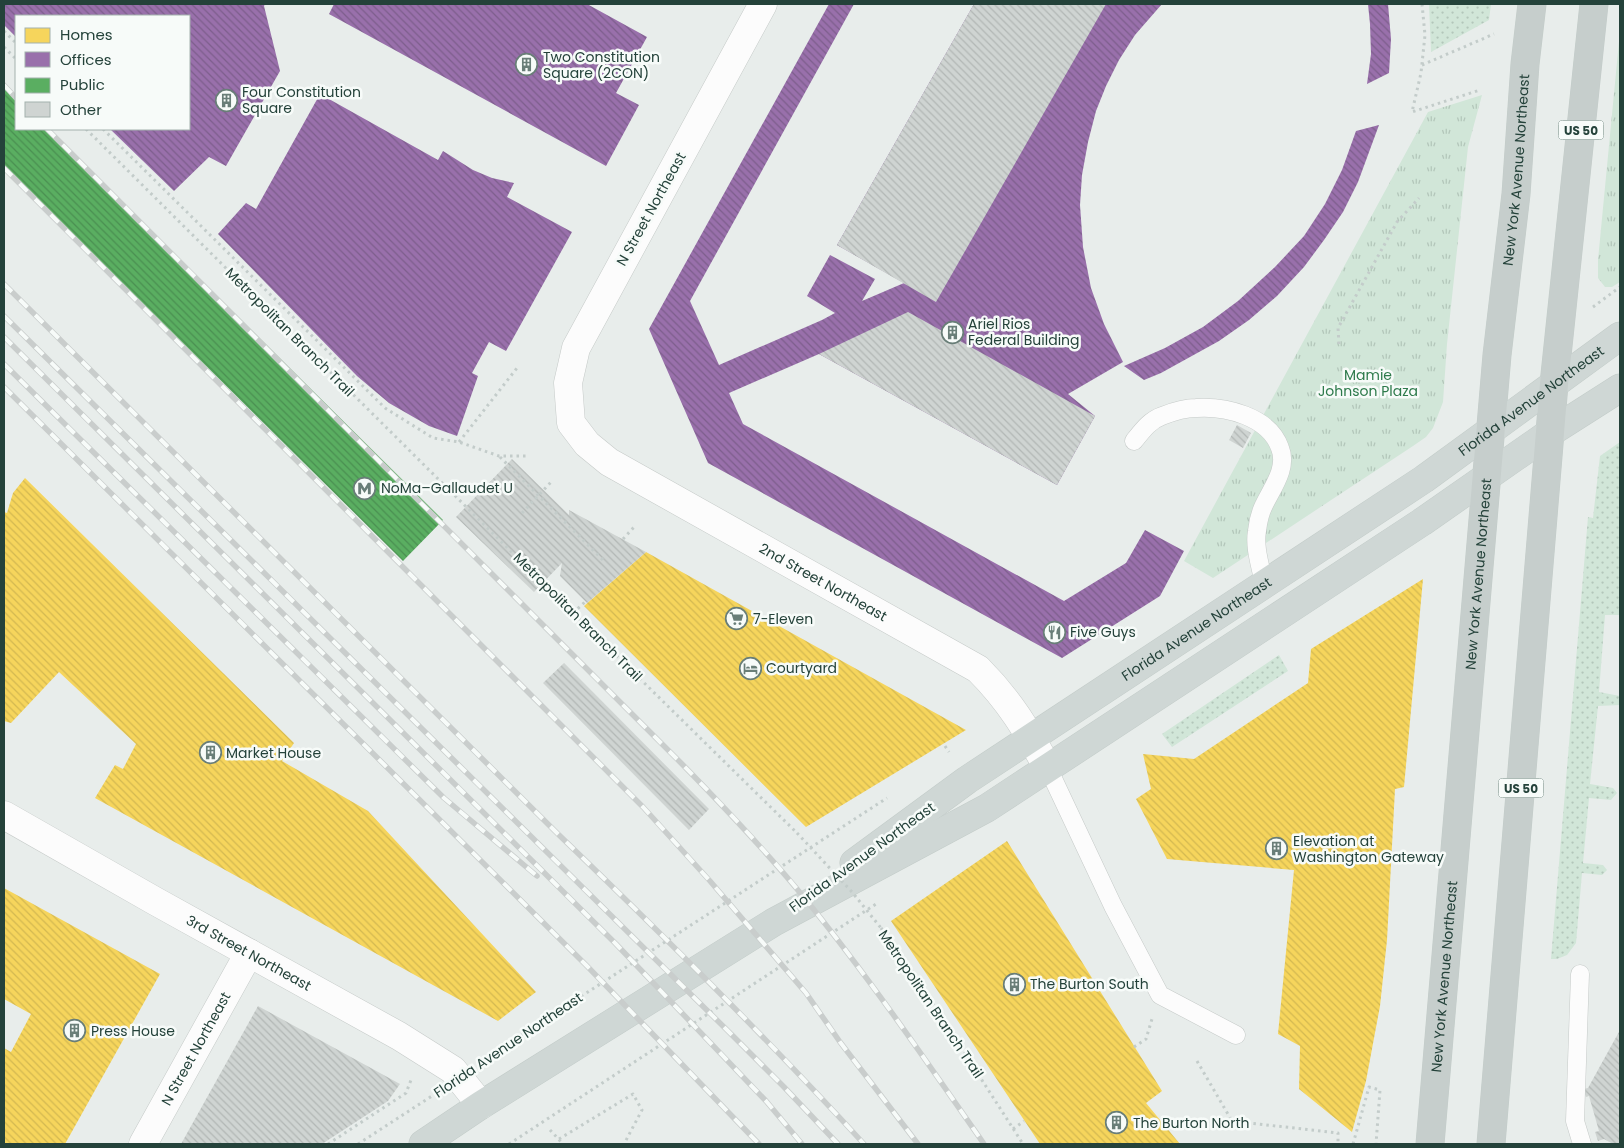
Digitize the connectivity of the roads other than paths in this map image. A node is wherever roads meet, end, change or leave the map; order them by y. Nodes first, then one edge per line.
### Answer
1 (763, 4) edge
2 (1532, 4) edge
3 (1594, 4) edge
4 (1620, 336) edge
5 (1554, 384) junction
6 (1620, 388) edge
7 (571, 423) joint
8 (1492, 429) junction
9 (1551, 432) junction
10 (1134, 441) dead end
11 (1487, 476) junction
12 (1264, 584) junction
13 (1031, 738) junction
14 (1048, 768) junction
15 (4, 814) edge
16 (774, 922) junction
17 (249, 953) junction
18 (1580, 974) dead end
19 (1236, 1035) dead end
20 (481, 1105) junction
21 (143, 1144) edge
22 (423, 1144) edge
23 (1430, 1144) edge
24 (1491, 1144) edge
25 (1582, 1144) edge

1 - 7 street, N Street Northeast
2 - 8 highway, New York Avenue Northeast
3 - 5 highway, US 50
4 - 5 main road, Florida Avenue Northeast
5 - 8 main road, Florida Avenue Northeast
5 - 9 highway, US 50
6 - 9 main road, Florida Avenue Northeast
7 - 13 street, 2nd Street Northeast
8 - 11 highway, New York Avenue Northeast
8 - 12 main road, Florida Avenue Northeast
9 - 11 main road, Florida Avenue Northeast
9 - 24 highway, US 50
10 - 12 lane
11 - 14 main road, Florida Avenue Northeast
11 - 23 highway, New York Avenue Northeast
12 - 13 main road, Florida Avenue Northeast
13 - 14 street, 2nd Street Northeast
13 - 16 main road, Florida Avenue Northeast
14 - 16 main road, Florida Avenue Northeast
14 - 19 lane
15 - 17 street, 3rd Street Northeast
16 - 20 main road, Florida Avenue Northeast
17 - 20 street, 3rd Street Northeast
17 - 21 street, N Street Northeast
18 - 25 lane
20 - 22 main road, Florida Avenue Northeast

